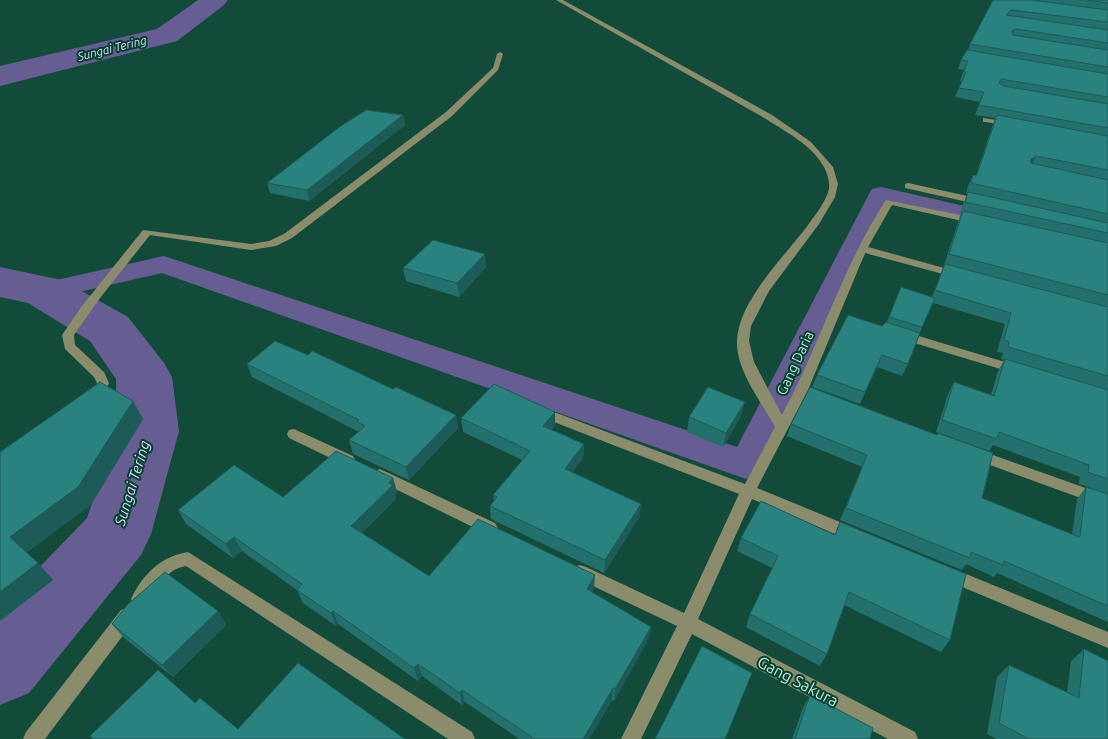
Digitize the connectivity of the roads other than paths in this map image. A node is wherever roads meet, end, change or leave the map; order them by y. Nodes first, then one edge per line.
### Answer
1 (559, 0) edge
2 (500, 54) dead end
3 (986, 120) edge
4 (1024, 127) edge
5 (908, 186) dead end
6 (991, 204) edge
7 (986, 223) edge
8 (862, 249) junction
9 (966, 277) edge
10 (892, 332) edge
11 (1033, 375) edge
12 (526, 405) edge
13 (84, 408) edge
14 (779, 421) junction
15 (294, 434) dead end
16 (960, 448) edge
17 (748, 491) junction
18 (1108, 502) edge
19 (500, 533) edge
20 (868, 541) edge
21 (563, 563) edge
22 (933, 567) edge
23 (688, 624) junction
24 (1108, 640) edge
25 (33, 739) edge
26 (465, 739) edge
27 (631, 739) edge
28 (908, 739) edge

1 - 14 street
2 - 13 street
3 - 4 street
5 - 6 street
7 - 8 street, Gang Daria
8 - 9 street
8 - 14 street, Gang Daria
10 - 11 street
12 - 17 street
14 - 17 street, Gang Daria
15 - 19 street
16 - 18 street
17 - 20 street
17 - 23 street, Gang Daria
21 - 23 street, Gang Sakura
22 - 24 street
23 - 27 street, Gang Daria
23 - 28 street, Gang Sakura
25 - 26 street

